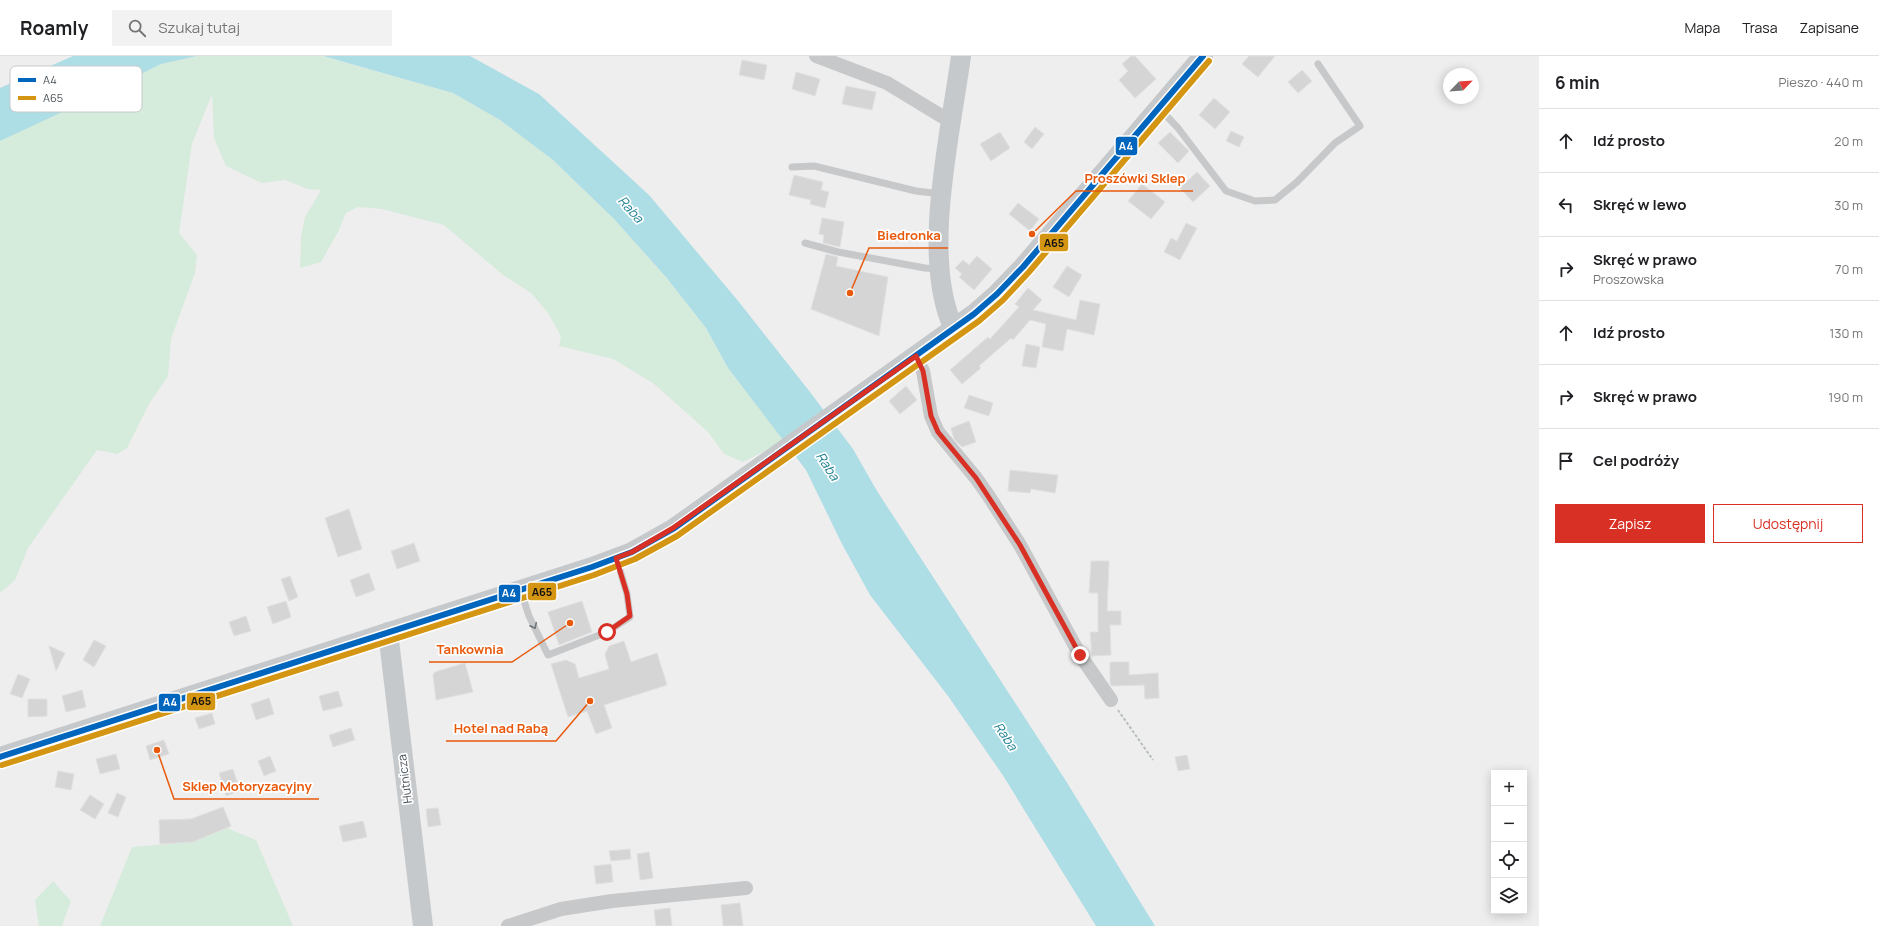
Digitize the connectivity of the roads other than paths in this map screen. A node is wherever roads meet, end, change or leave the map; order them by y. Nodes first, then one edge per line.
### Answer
1 (816, 56) edge
2 (961, 56) edge
3 (1203, 56) edge
4 (1318, 64) dead end
5 (1159, 108) junction
6 (952, 120) junction
7 (792, 167) dead end
8 (942, 194) junction
9 (805, 243) dead end
10 (940, 269) junction
11 (954, 329) junction
12 (916, 356) junction
13 (616, 558) junction
14 (520, 590) junction
15 (388, 632) junction
16 (1111, 700) road end
17 (0, 757) edge
18 (746, 888) dead end
19 (423, 926) edge
20 (508, 926) edge

1 - 6 street
2 - 6 main road
3 - 5 main road
4 - 5 lane
5 - 11 main road
6 - 8 main road
7 - 8 lane
8 - 10 main road
9 - 10 lane
10 - 11 main road
11 - 12 main road
12 - 13 main road
12 - 16 street
13 - 14 main road
14 -> 13 lane
14 - 15 main road
15 - 17 main road
15 - 19 main road, Hutnicza
18 - 20 street

